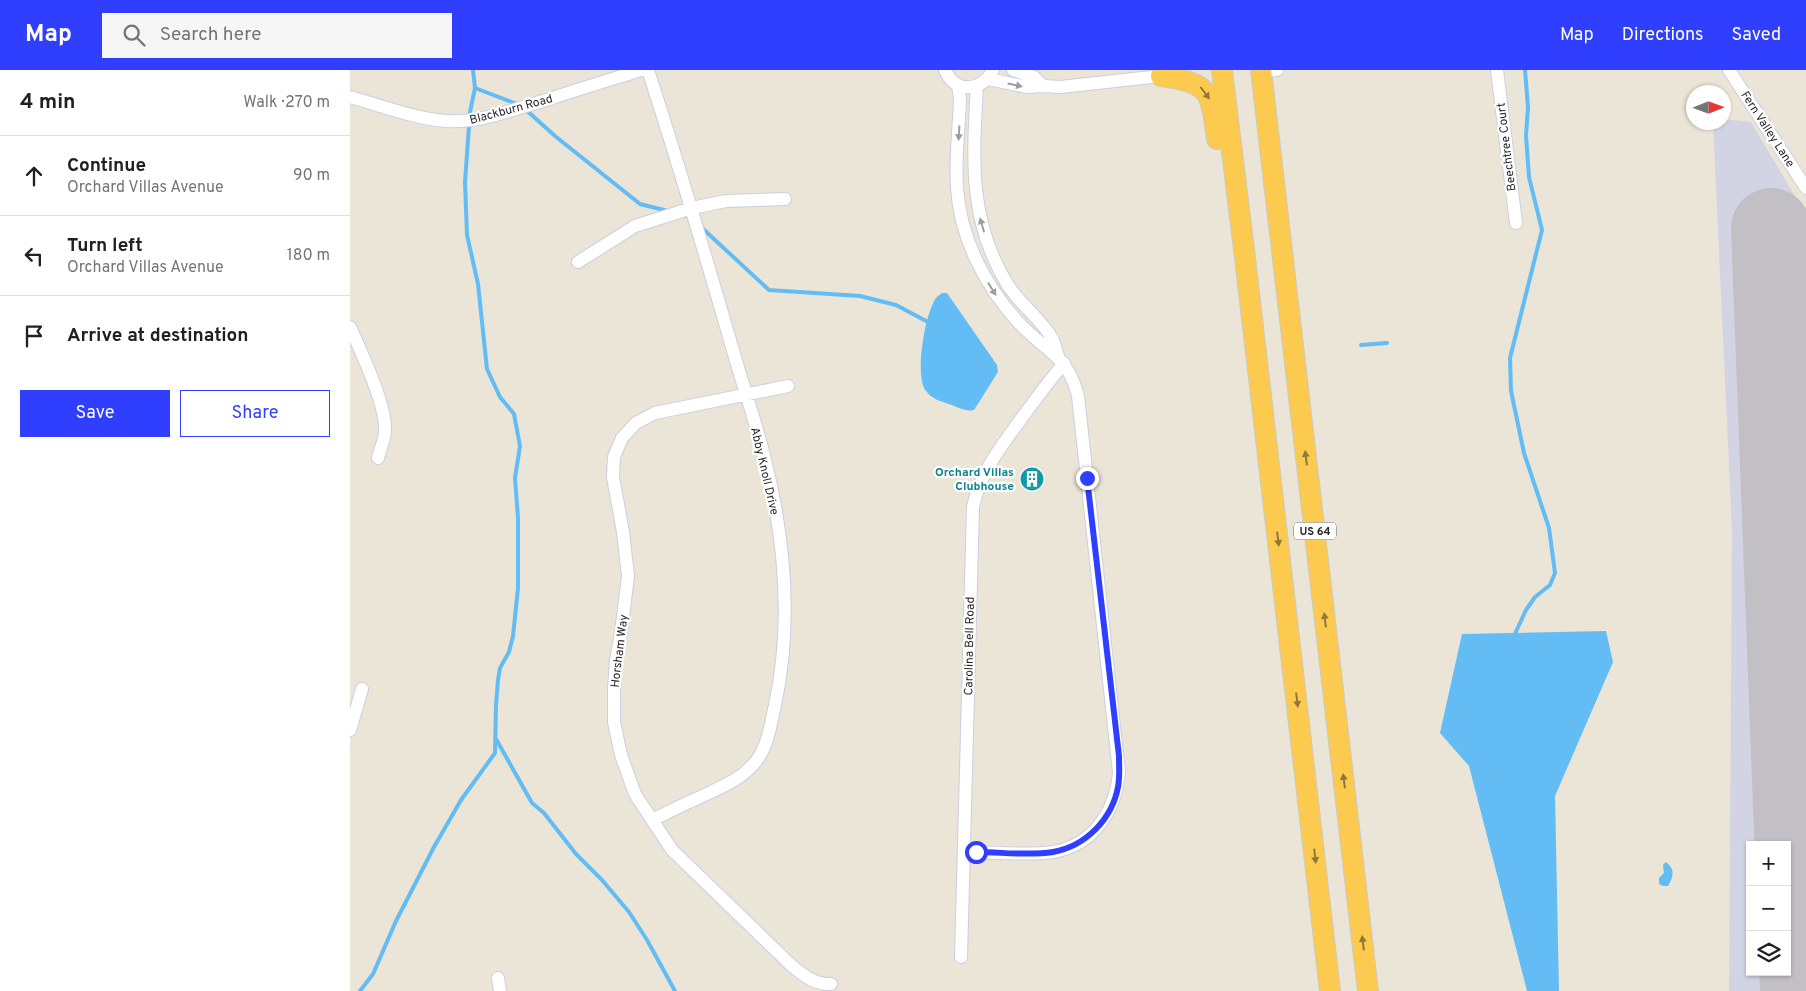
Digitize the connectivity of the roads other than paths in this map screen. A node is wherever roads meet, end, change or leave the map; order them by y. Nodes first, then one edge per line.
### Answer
1 (642, 70) edge
2 (648, 70) edge
3 (945, 70) edge
4 (1013, 70) edge
5 (1180, 70) edge
6 (1222, 70) edge
7 (1264, 70) edge
8 (1497, 70) edge
9 (1729, 70) edge
10 (1161, 76) junction
11 (986, 78) edge
12 (958, 85) junction
13 (1044, 86) junction
14 (350, 97) edge
15 (1806, 188) edge
16 (784, 198) dead end
17 (692, 208) junction
18 (1516, 224) dead end
19 (994, 259) junction
20 (578, 262) dead end
21 (979, 267) junction
22 (350, 327) edge
23 (1061, 360) junction
24 (788, 386) dead end
25 (745, 394) junction
26 (378, 458) dead end
27 (1272, 491) junction
28 (362, 689) dead end
29 (350, 730) edge
30 (652, 820) junction
31 (964, 852) junction
32 (961, 958) dead end
33 (831, 984) dead end
34 (1330, 991) edge
35 (1368, 991) edge

1 - 14 street, Blackburn Road
2 - 17 street, Abby Knoll Drive
3 - 12 street
4 - 13 street
5 - 10 highway
6 - 27 highway, US 64
35 -> 7 highway, US 64
8 - 18 street, Beechtree Court
9 - 15 street, Fern Valley Lane
10 - 13 street
10 -> 27 highway
11 - 12 street
11 -> 13 street
19 -> 11 street
12 -> 21 street
16 - 17 street
17 - 20 street
17 - 25 street, Abby Knoll Drive
19 - 21 street
19 - 23 street
21 -> 23 street
22 - 26 street
23 - 31 street, Carolina Bell Road
23 - 31 street
24 - 25 street, Horsham Way
25 - 30 street, Abby Knoll Drive
25 - 30 street, Horsham Way
27 -> 34 highway, US 64
28 - 29 street
30 - 33 street, Horsham Way
31 - 32 street, Carolina Bell Road

